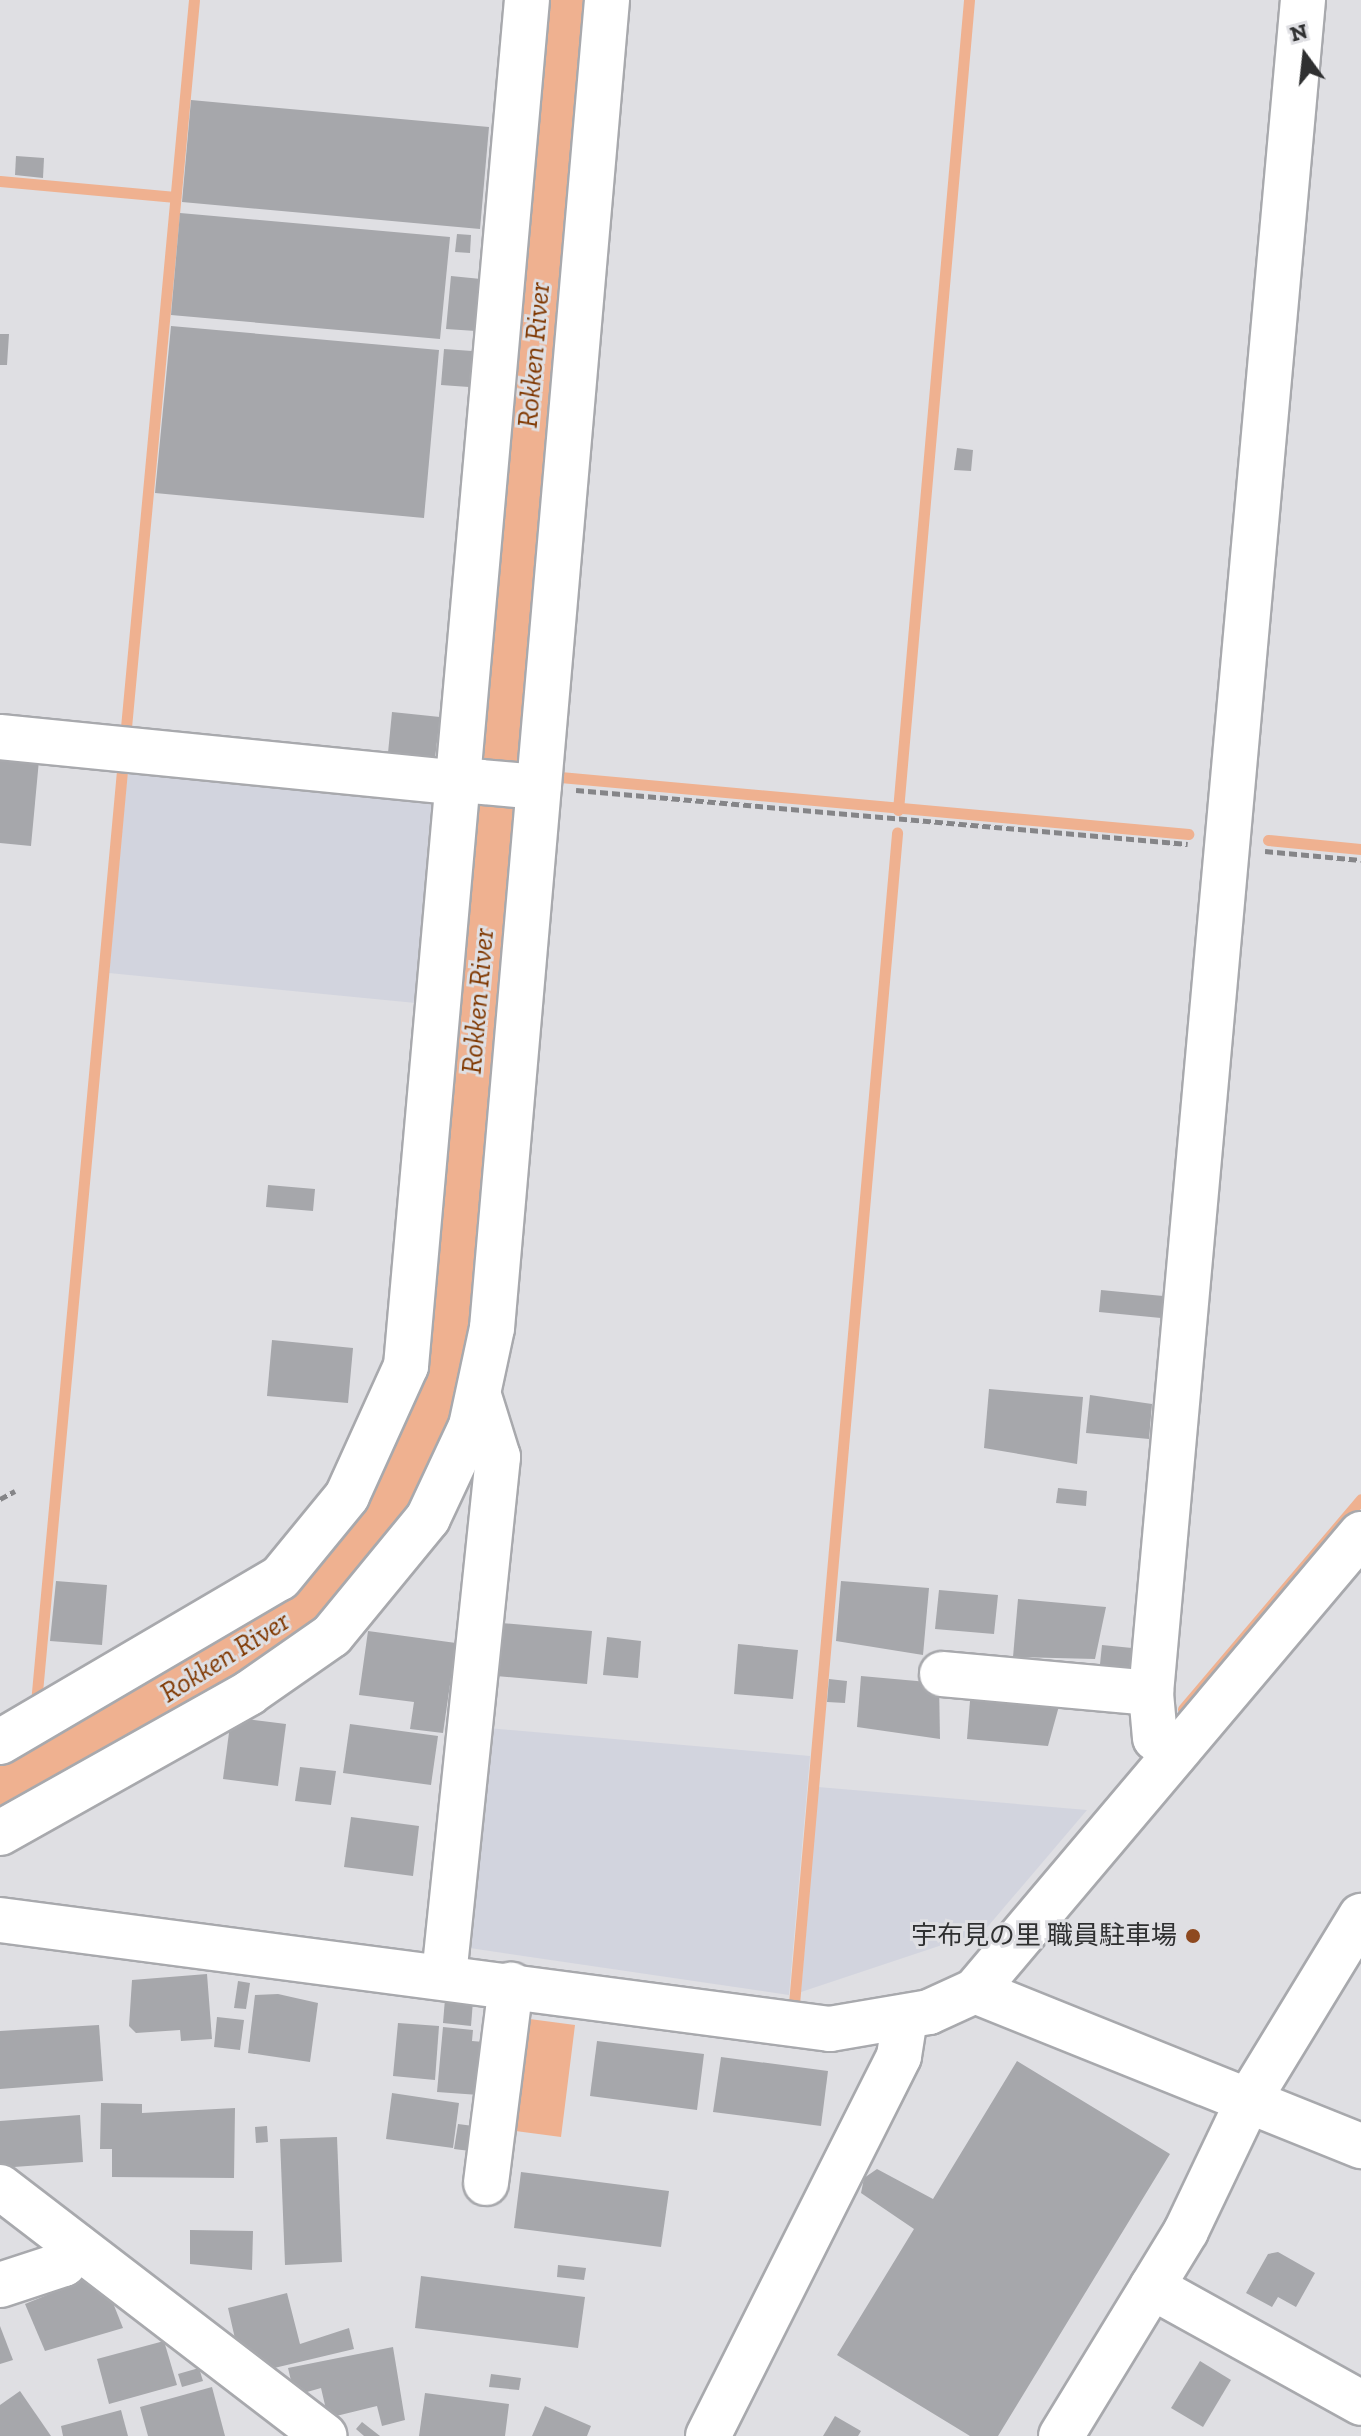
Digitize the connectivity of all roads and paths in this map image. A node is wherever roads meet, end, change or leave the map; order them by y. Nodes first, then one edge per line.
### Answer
1 (527, 0) edge
2 (607, 0) edge
3 (1303, 0) edge
4 (0, 737) edge
5 (464, 781) junction
6 (532, 786) junction
7 (1227, 848) junction
8 (1361, 860) edge
9 (479, 1396) junction
10 (15, 1491) dead end
11 (0, 1499) edge
12 (1361, 1534) edge
13 (942, 1674) dead end
14 (1151, 1693) junction
15 (0, 1742) edge
16 (1174, 1755) junction
17 (0, 1833) edge
18 (1361, 1916) edge
19 (0, 1920) edge
20 (444, 1976) junction
21 (511, 1985) junction
22 (975, 1991) junction
23 (905, 2018) junction
24 (1248, 2101) junction
25 (1361, 2146) edge
26 (486, 2183) dead end
27 (0, 2187) edge
28 (77, 2246) junction
29 (0, 2285) edge
30 (1152, 2287) junction
31 (1361, 2403) edge
32 (324, 2436) edge
33 (708, 2436) edge
34 (1061, 2436) edge

1 - 5 street
2 - 6 street
3 - 7 street
4 - 5 street
5 - 6 street
5 - 15 street
6 - 7 path
6 - 9 street
7 - 8 path
7 - 14 street
9 - 17 street
9 - 20 street
10 - 11 path
12 - 16 street
13 - 14 street
14 - 16 street
16 - 22 street
18 - 24 street
19 - 20 street
20 - 21 street
21 - 23 street
21 - 26 street
22 - 23 street
22 - 24 street
23 - 33 street
24 - 25 street
24 - 30 street
27 - 28 street
28 - 29 street
28 - 32 street
30 - 31 street
30 - 34 street

